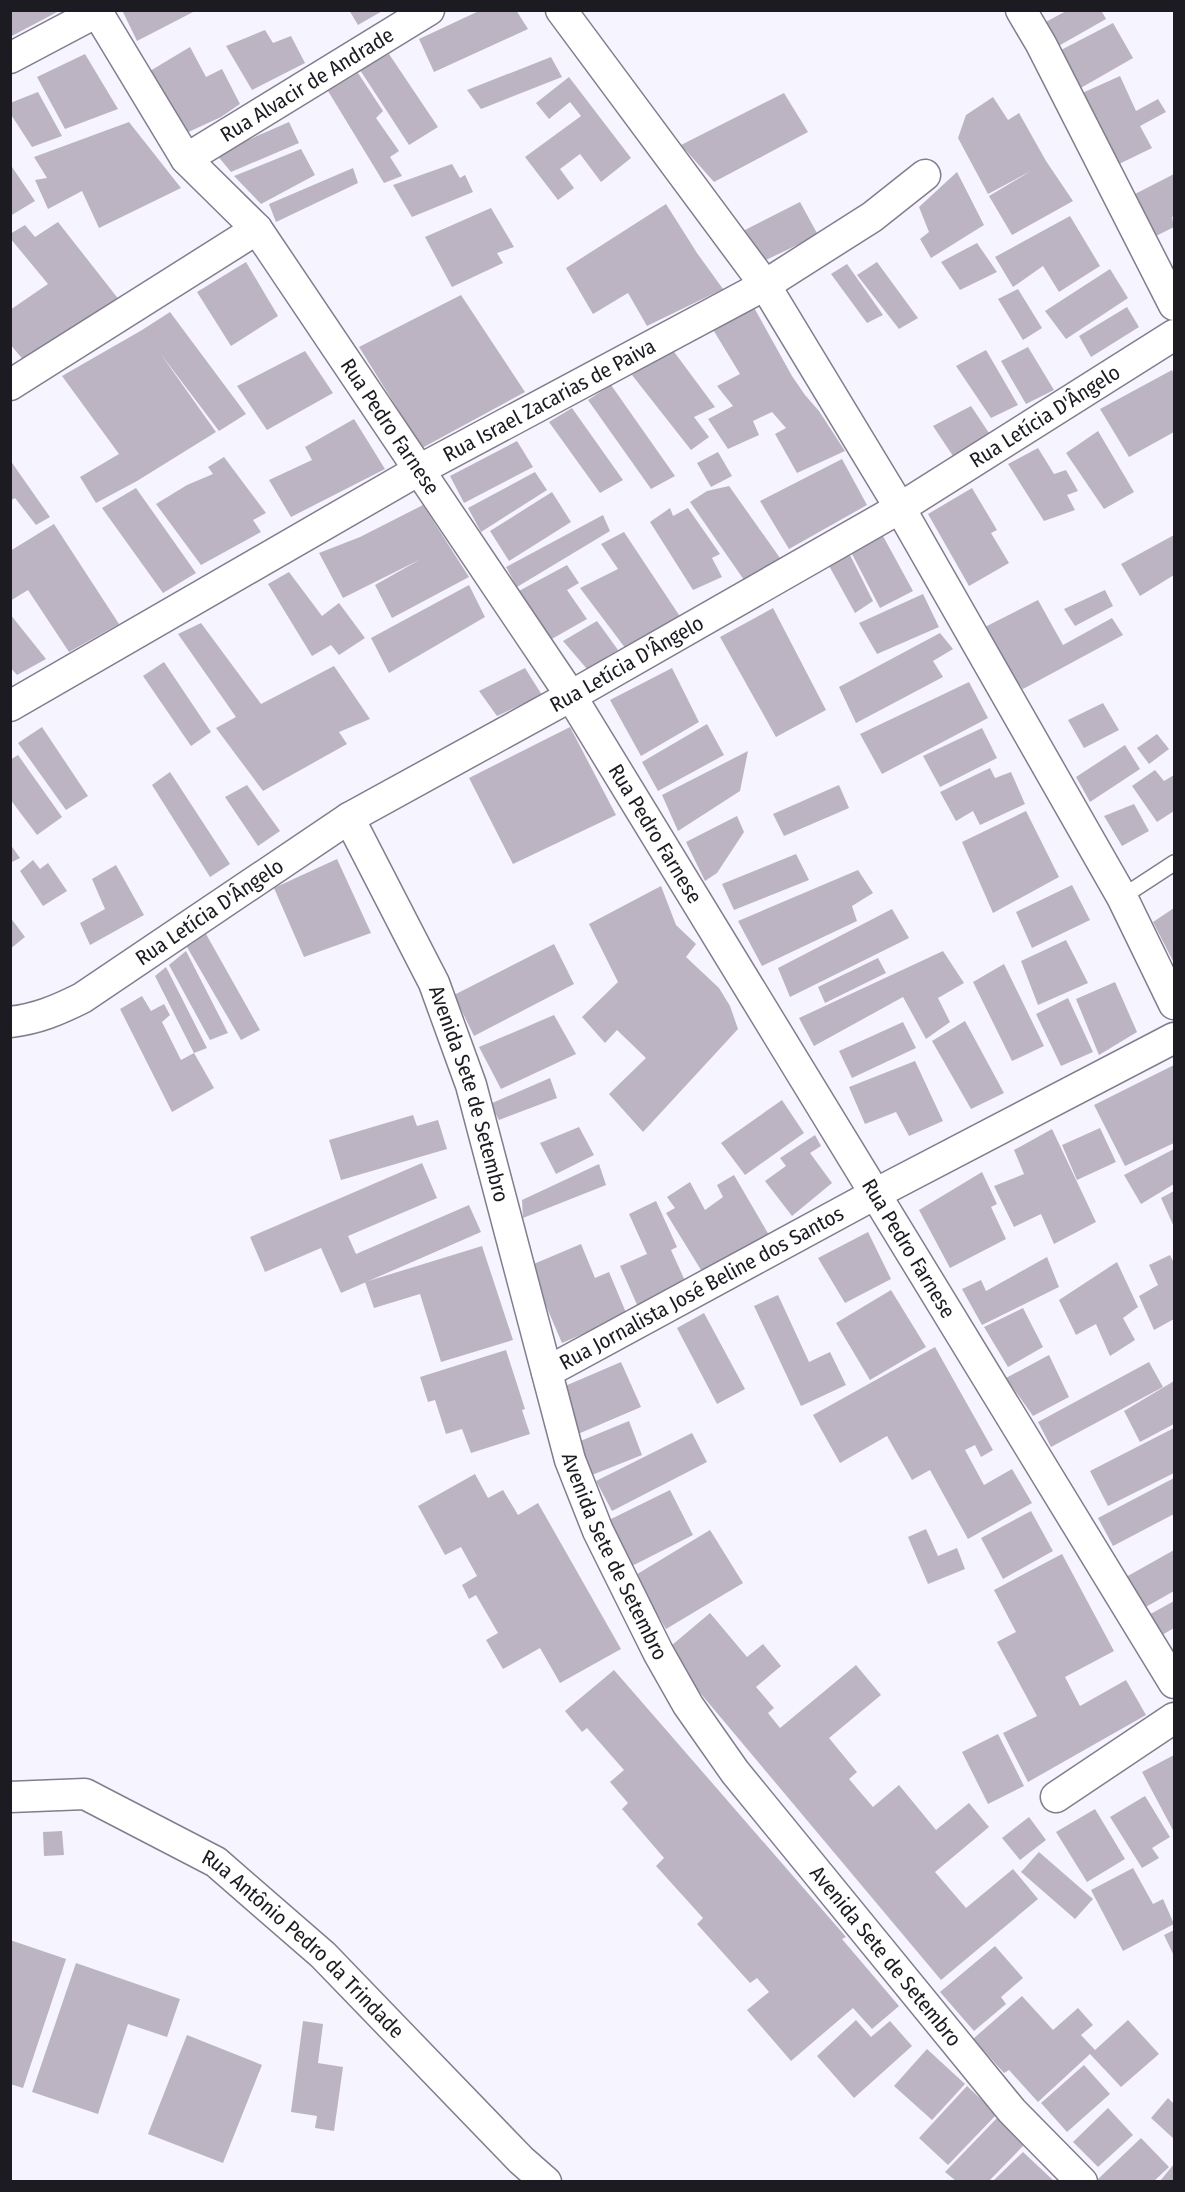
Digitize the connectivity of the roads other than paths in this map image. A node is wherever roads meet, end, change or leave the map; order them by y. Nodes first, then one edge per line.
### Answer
1 (429, 10) edge
2 (561, 10) edge
3 (1021, 10) edge
4 (96, 11) edge
5 (10, 58) edge
6 (186, 159) junction
7 (925, 175) dead end
8 (257, 229) junction
9 (765, 285) junction
10 (1174, 305) edge
11 (1174, 335) edge
12 (10, 385) edge
13 (418, 470) junction
14 (900, 508) junction
15 (571, 696) junction
16 (10, 706) edge
17 (350, 818) junction
18 (1174, 863) edge
19 (1122, 897) junction
20 (1174, 1004) edge
21 (10, 1022) edge
22 (1174, 1038) edge
23 (875, 1194) junction
24 (547, 1372) junction
25 (1174, 1683) edge
26 (1174, 1718) edge
27 (10, 1797) edge
28 (1056, 1797) dead end
29 (546, 2181) edge
30 (1082, 2181) edge

1 - 6 street, Rua Alvacir de Andrade
2 - 9 street
3 - 10 street
4 - 5 street
4 - 6 street, Rua Pedro Farnese
6 - 8 street, Rua Pedro Farnese
7 - 9 street, Rua Israel Zacarias de Paiva
8 - 12 street
8 - 13 street, Rua Pedro Farnese
9 - 13 street, Rua Israel Zacarias de Paiva
9 - 14 street
11 - 14 street, Rua Letícia D'Ângelo
13 - 15 street, Rua Pedro Farnese
13 - 16 street, Rua Israel Zacarias de Paiva
14 - 15 street, Rua Letícia D'Ângelo
14 - 19 street
15 - 17 street, Rua Letícia D'Ângelo
15 - 23 street, Rua Pedro Farnese
17 - 21 street, Rua Letícia D'Ângelo
17 - 24 street, Avenida Sete de Setembro
18 - 19 lane
19 - 20 street
22 - 23 street, Rua Jornalista José Beline dos Santos
23 - 24 street, Rua Jornalista José Beline dos Santos
23 - 25 street, Rua Pedro Farnese
24 - 30 street, Avenida Sete de Setembro
26 - 28 street
27 - 29 street, Rua Antônio Pedro da Trindade

